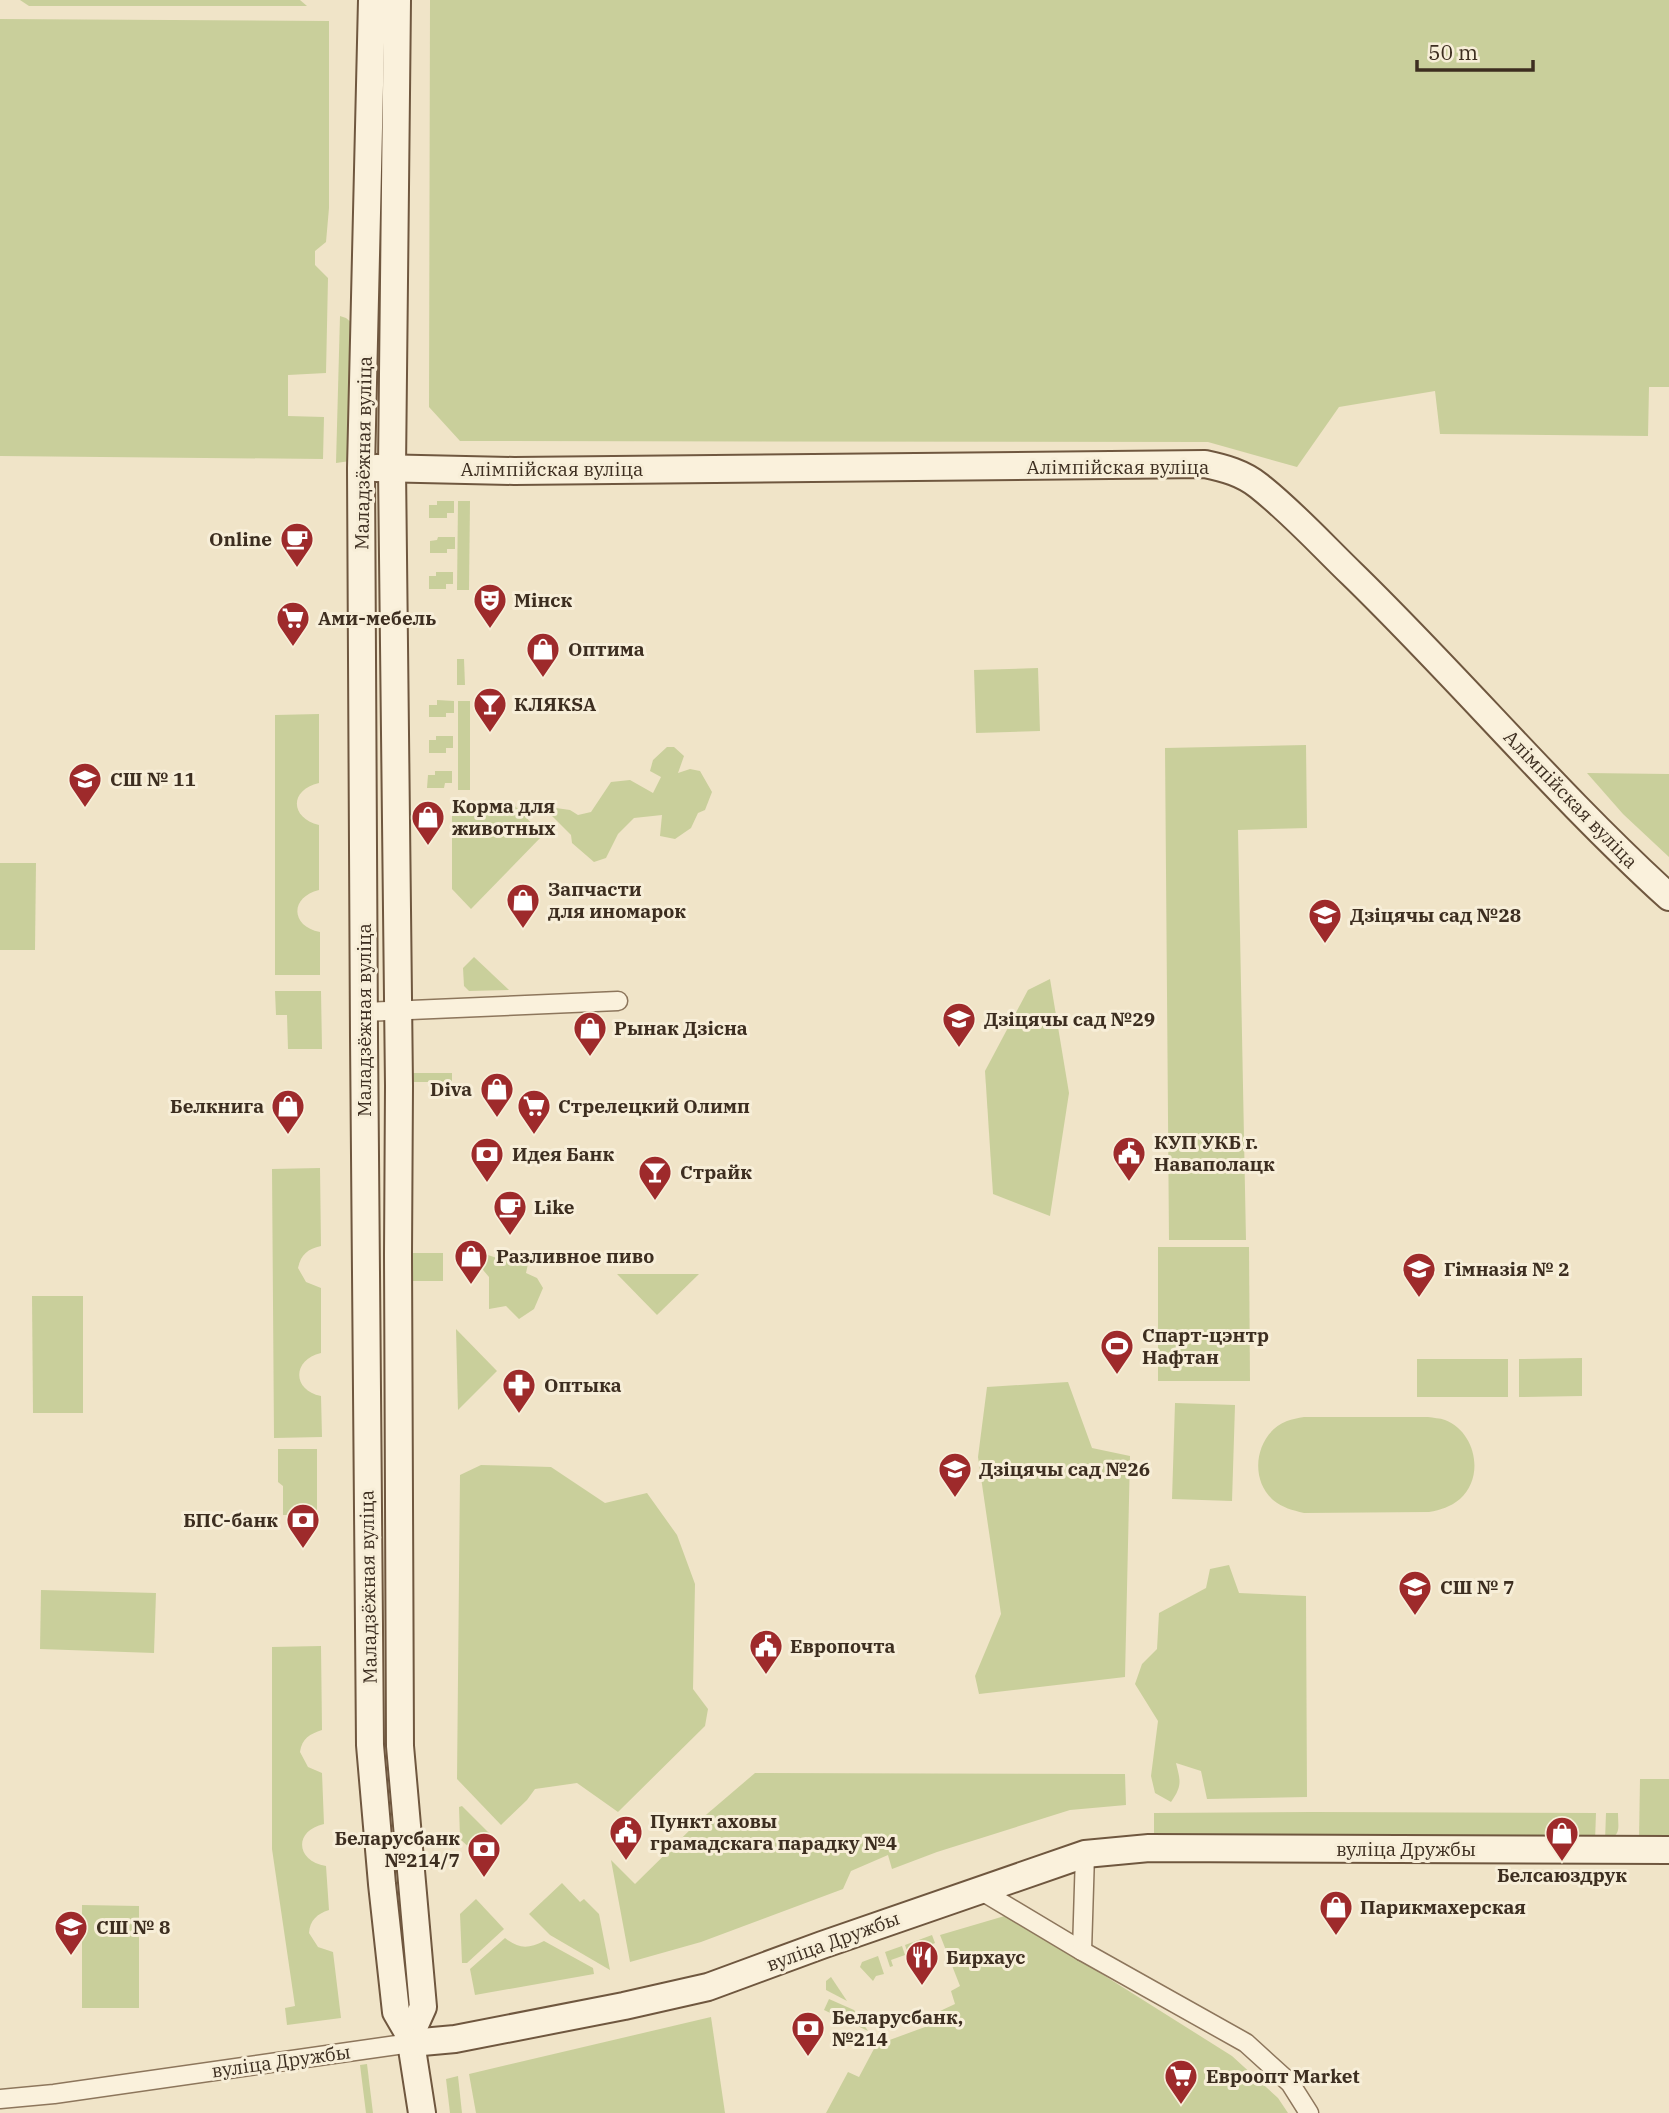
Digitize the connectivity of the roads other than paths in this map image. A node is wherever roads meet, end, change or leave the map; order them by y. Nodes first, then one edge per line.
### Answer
1 (372, 0) edge
2 (397, 0) edge
3 (361, 468) junction
4 (392, 468) junction
5 (1669, 897) edge
6 (618, 1002) dead end
7 (398, 1011) junction
8 (364, 1012) junction
9 (1669, 1850) edge
10 (1085, 1854) junction
11 (980, 1890) junction
12 (1082, 1951) junction
13 (410, 2039) junction
14 (0, 2099) edge
15 (422, 2113) edge
16 (1309, 2113) edge

1 - 3 main road, Маладзёжная вуліца
2 - 4 main road, Маладзёжная вуліца
3 - 4 main road, Алімпійская вуліца
3 - 8 main road, Маладзёжная вуліца
4 - 5 main road, Алімпійская вуліца
4 - 7 main road, Маладзёжная вуліца
6 - 7 street
7 - 8 street
7 - 13 main road, Маладзёжная вуліца
8 - 13 main road, Маладзёжная вуліца
9 - 10 main road, вуліца Дружбы
10 - 11 main road, вуліца Дружбы
10 - 12 street
11 - 12 street
11 - 13 main road, вуліца Дружбы
12 - 16 street
13 - 14 street, вуліца Дружбы
13 - 15 main road, Маладзёжная вуліца

